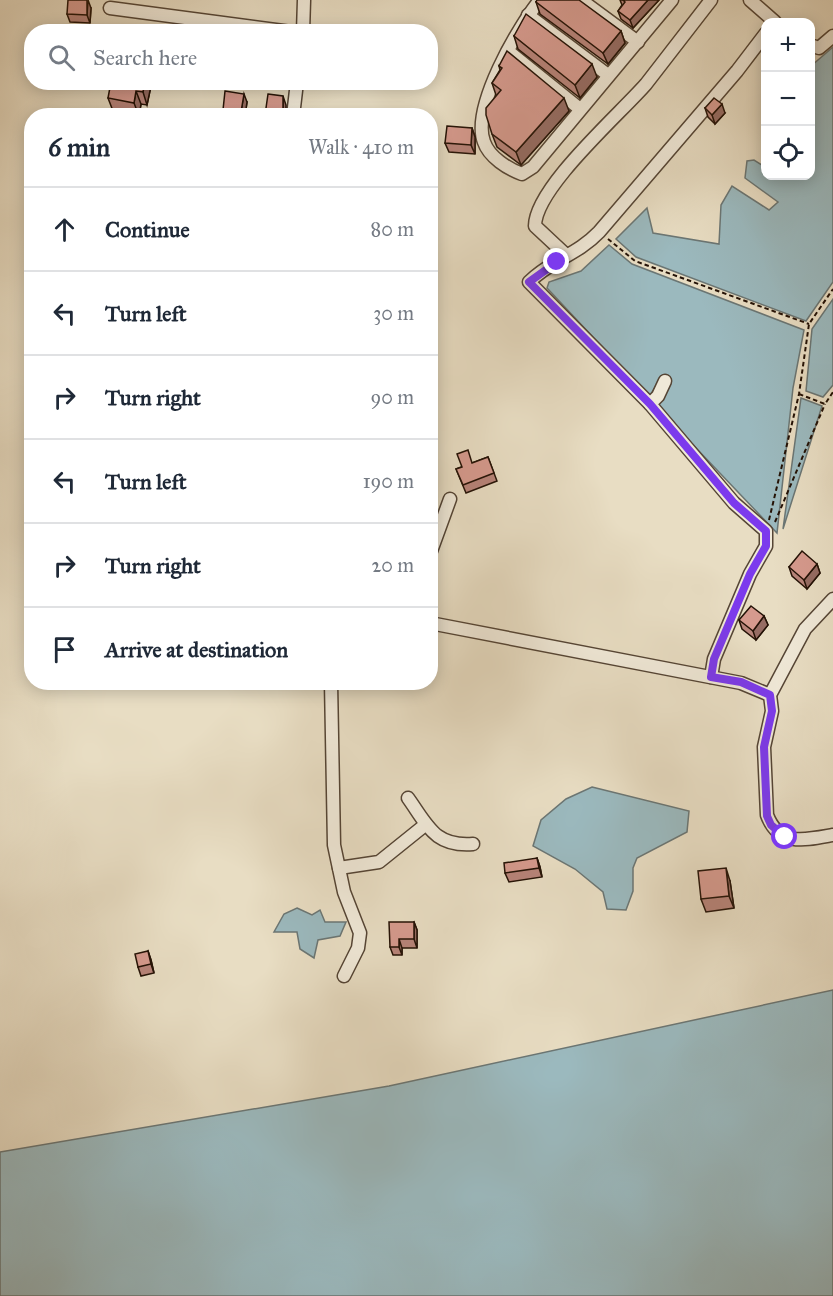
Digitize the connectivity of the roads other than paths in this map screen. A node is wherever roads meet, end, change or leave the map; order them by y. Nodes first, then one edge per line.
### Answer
1 (304, 0) edge
2 (540, 0) edge
3 (672, 0) edge
4 (711, 0) edge
5 (750, 0) edge
6 (586, 1) edge
7 (110, 8) dead end
8 (528, 15) junction
9 (770, 18) edge
10 (231, 24) edge
11 (303, 24) edge
12 (833, 36) edge
13 (761, 38) edge
14 (638, 42) junction
15 (815, 47) edge
16 (508, 51) junction
17 (608, 75) junction
18 (296, 90) edge
19 (294, 108) edge
20 (580, 109) junction
21 (566, 255) junction
22 (665, 381) dead end
23 (650, 404) junction
24 (450, 499) dead end
25 (438, 532) edge
26 (833, 599) edge
27 (438, 625) edge
28 (711, 677) junction
29 (331, 690) edge
30 (770, 695) junction
31 (408, 798) dead end
32 (425, 825) junction
33 (833, 835) edge
34 (474, 844) dead end
35 (339, 868) junction
36 (344, 976) dead end

1 - 11 street
2 - 8 street
3 - 14 street
4 - 21 street
5 - 9 street
6 - 14 street
7 - 10 street
8 - 16 street
8 - 17 street
12 - 15 street
13 - 21 street
14 - 17 street
16 - 20 street
16 - 20 street
17 - 20 street
18 - 19 street
21 - 23 street
22 - 23 street
23 - 28 street
24 - 25 street
26 - 30 street
27 - 28 street
28 - 30 street
29 - 35 street
30 - 33 street
31 - 32 street
32 - 34 street
32 - 35 street
35 - 36 street

